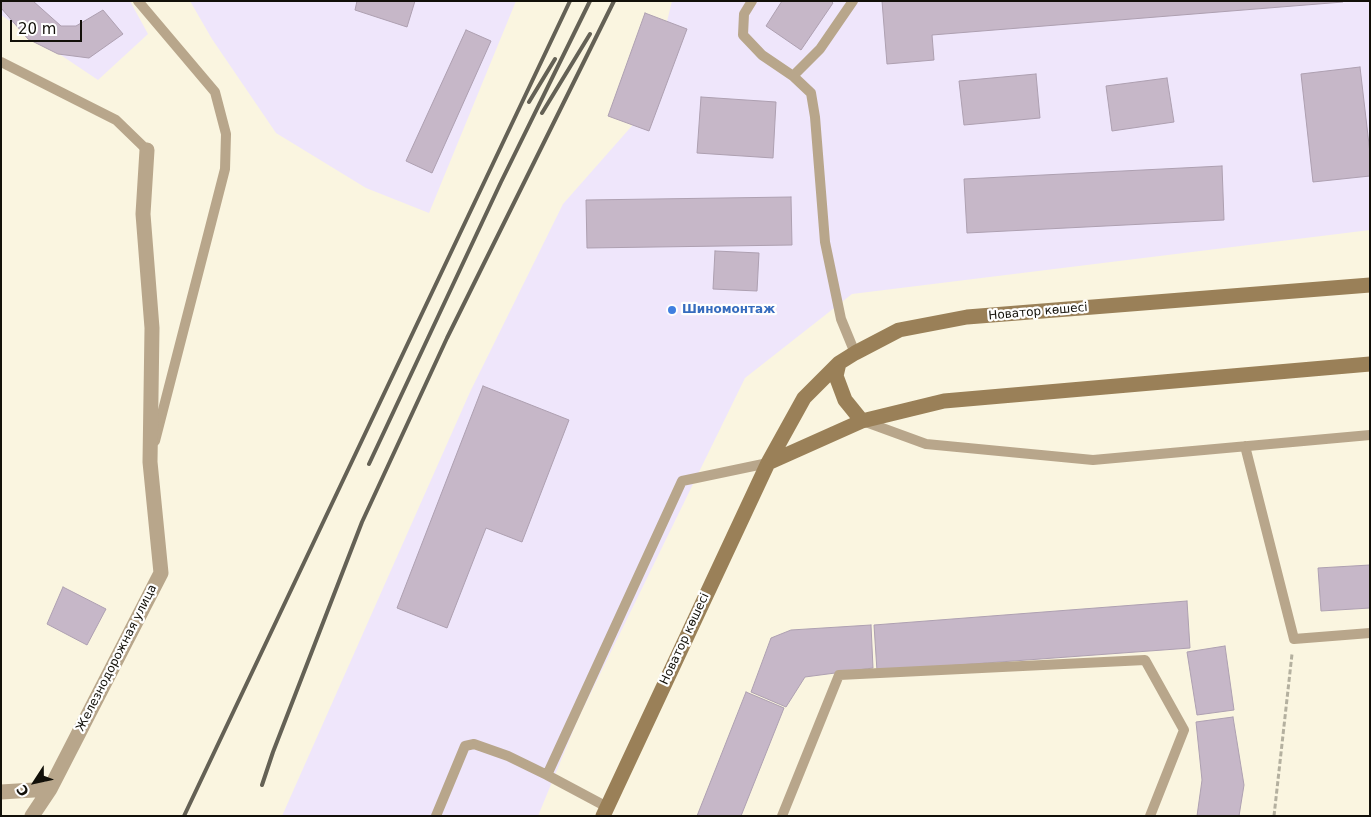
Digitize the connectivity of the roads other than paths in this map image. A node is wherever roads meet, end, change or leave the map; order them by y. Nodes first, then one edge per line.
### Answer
1 (138, 1) edge
2 (752, 1) edge
3 (852, 1) edge
4 (1, 62) edge
5 (793, 76) junction
6 (147, 150) joint
7 (1370, 285) edge
8 (855, 353) junction
9 (839, 363) junction
10 (1368, 365) edge
11 (862, 421) junction
12 (1370, 435) edge
13 (1245, 446) junction
14 (150, 462) junction
15 (768, 463) junction
16 (1370, 633) edge
17 (547, 775) junction
18 (50, 789) junction
19 (1, 792) edge
20 (605, 812) edge
21 (32, 816) edge
22 (436, 816) edge
23 (782, 816) edge
24 (1150, 816) edge

1 - 14 lane
2 - 5 lane
3 - 5 lane
4 - 6 lane
5 - 8 lane
6 - 14 street, Железнодорожная улица
7 - 8 main road, Новатор көшесі
8 - 9 main road, Новатор көшесі
9 - 11 main road
9 - 15 main road, Новатор көшесі
10 - 11 main road
11 - 13 lane
11 - 15 main road
12 - 13 lane
13 - 16 lane
14 - 18 street, Железнодорожная улица
15 - 17 lane
15 - 20 main road, Новатор көшесі
17 - 20 lane
17 - 22 lane
18 - 19 street
18 - 21 street, Железнодорожная улица
23 - 24 lane

